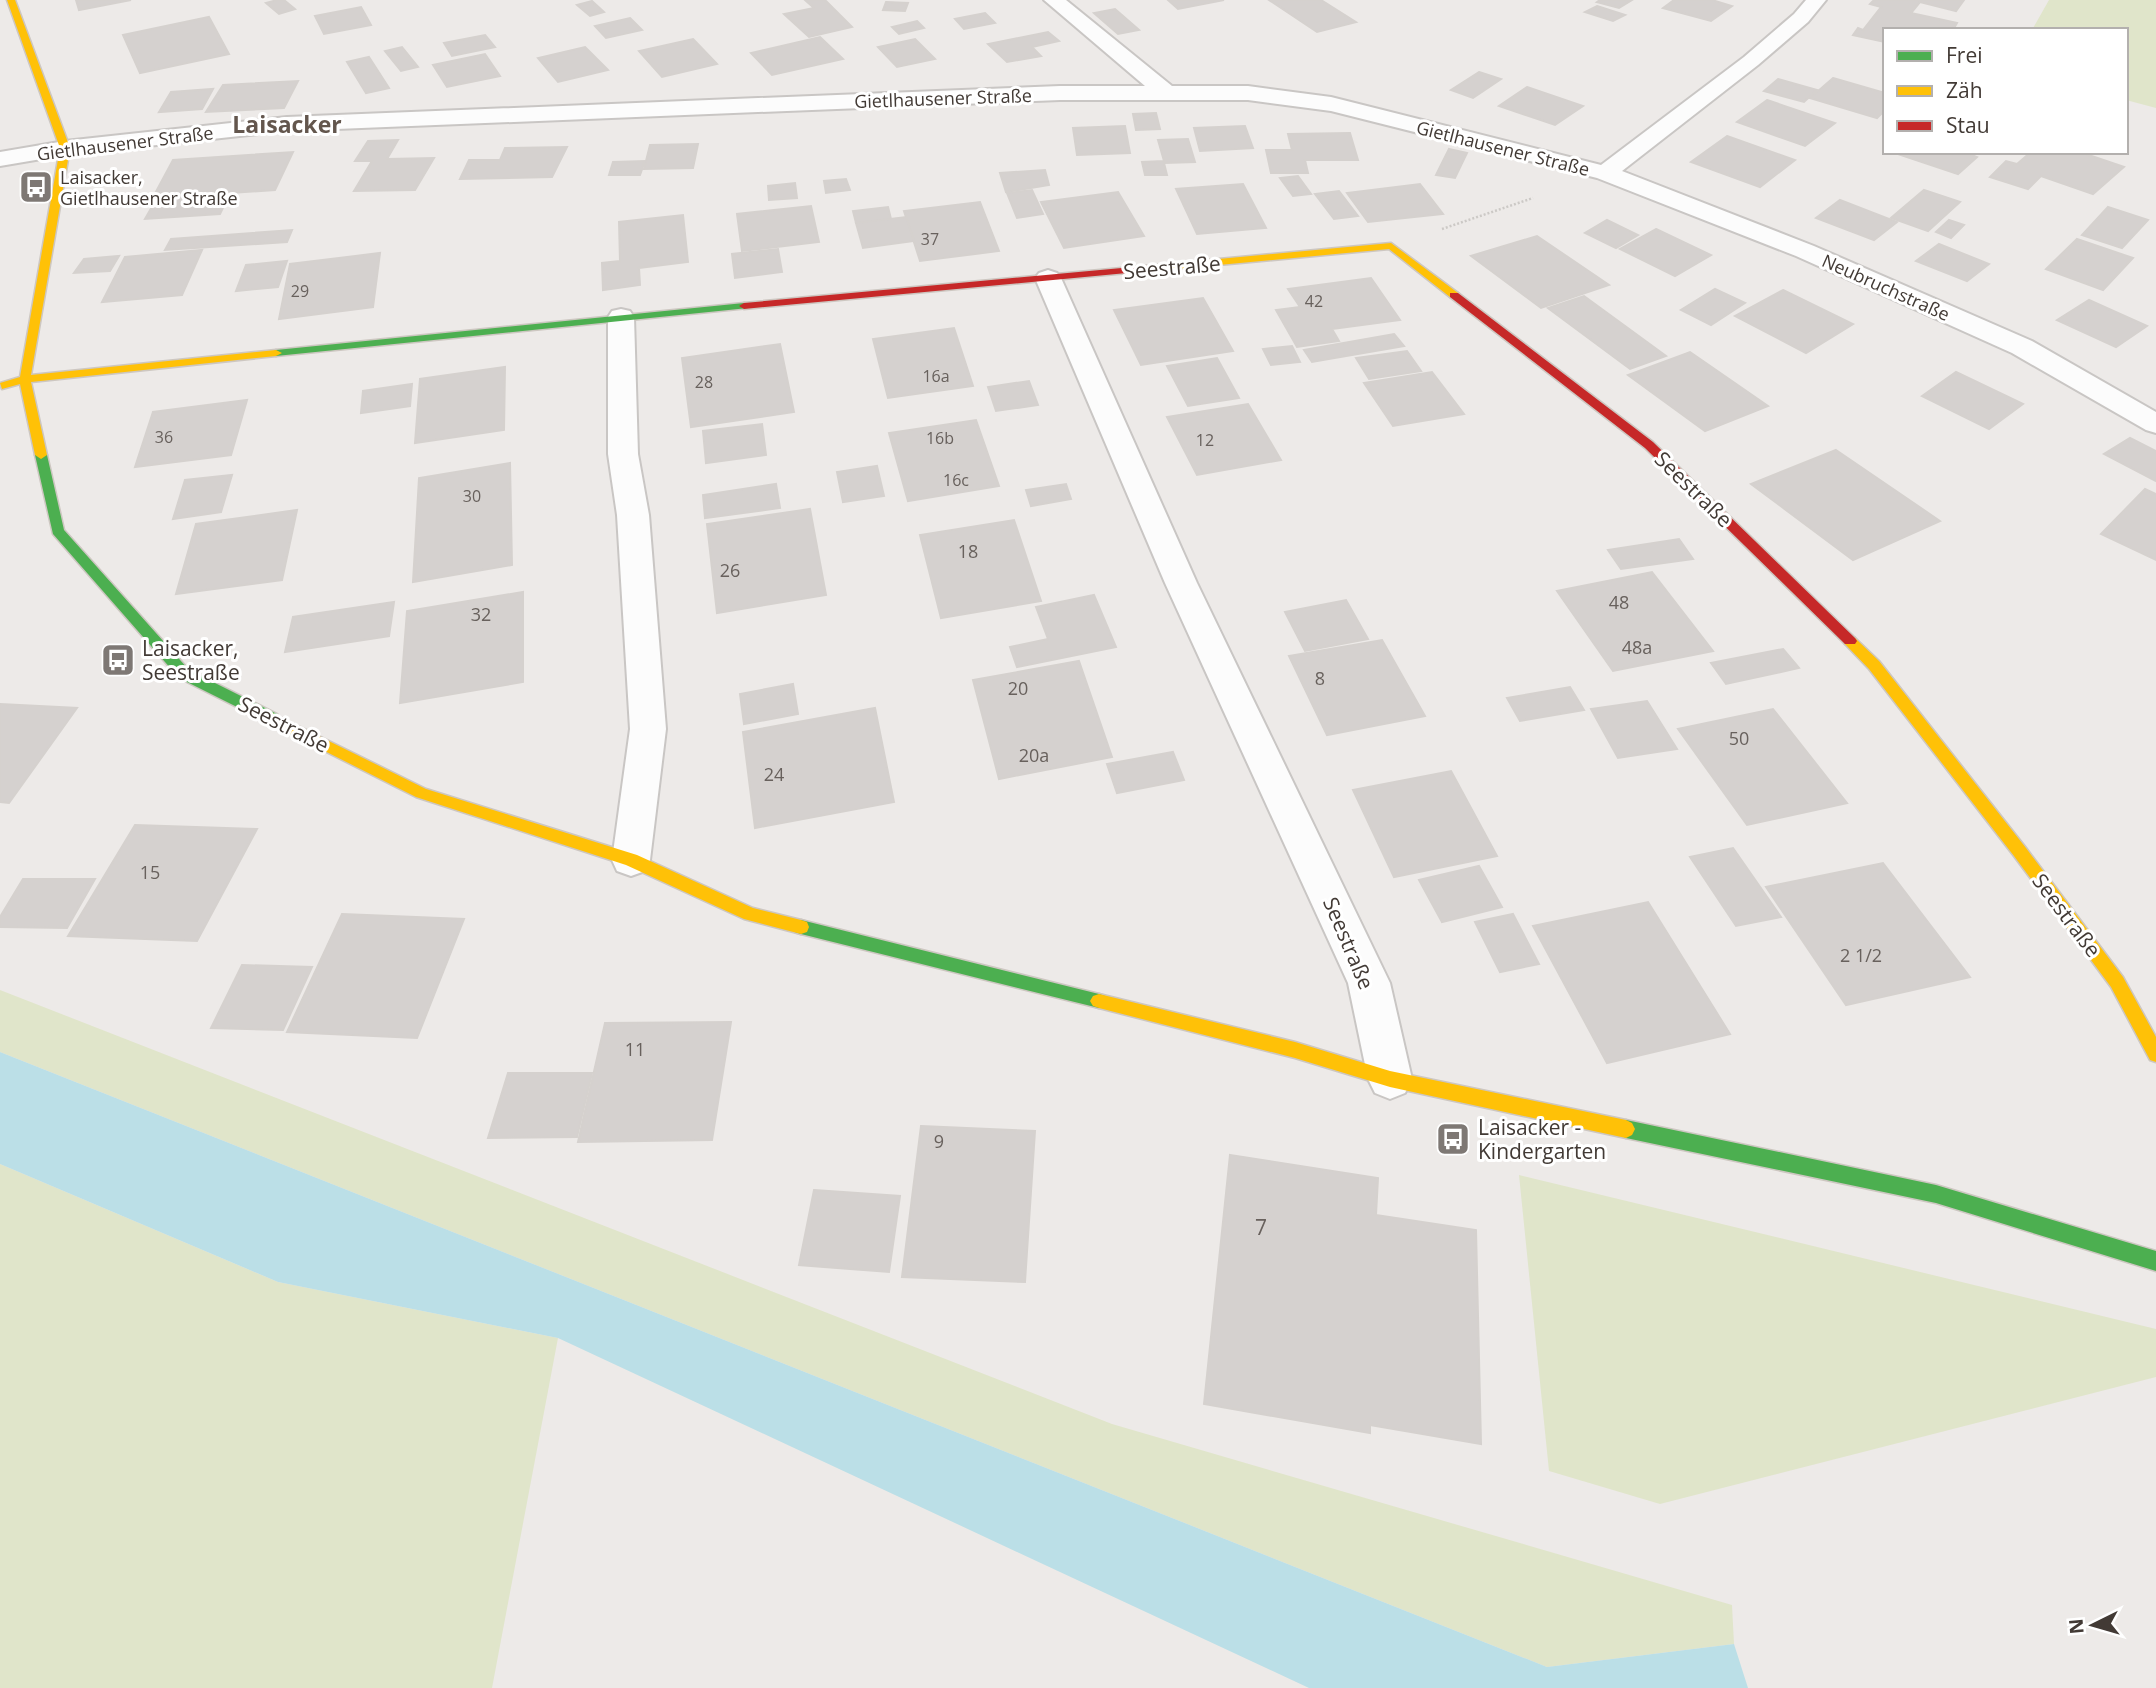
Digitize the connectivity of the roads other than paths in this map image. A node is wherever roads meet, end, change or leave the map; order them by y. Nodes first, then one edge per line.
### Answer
1 (11, 0) edge
2 (1055, 0) edge
3 (1816, 0) edge
4 (1164, 91) junction
5 (65, 148) junction
6 (0, 159) edge
7 (1605, 173) junction
8 (1048, 278) junction
9 (621, 317) junction
10 (25, 379) junction
11 (0, 387) edge
12 (2156, 424) edge
13 (631, 860) junction
14 (2156, 1054) edge
15 (1390, 1079) junction
16 (2156, 1261) edge

1 - 5 street
2 - 4 street
3 - 7 street, Gietlhausener Straße
4 - 5 street, Gietlhausener Straße
4 - 7 street, Gietlhausener Straße
5 - 6 street, Gietlhausener Straße
5 - 10 street, Seestraße
7 - 12 street, Neubruchstraße
8 - 9 street, Seestraße
8 - 14 street, Seestraße
8 - 15 street, Seestraße
9 - 10 street, Seestraße
9 - 13 street
10 - 11 street
10 - 13 street, Seestraße
13 - 15 street, Seestraße
15 - 16 street, Seestraße

